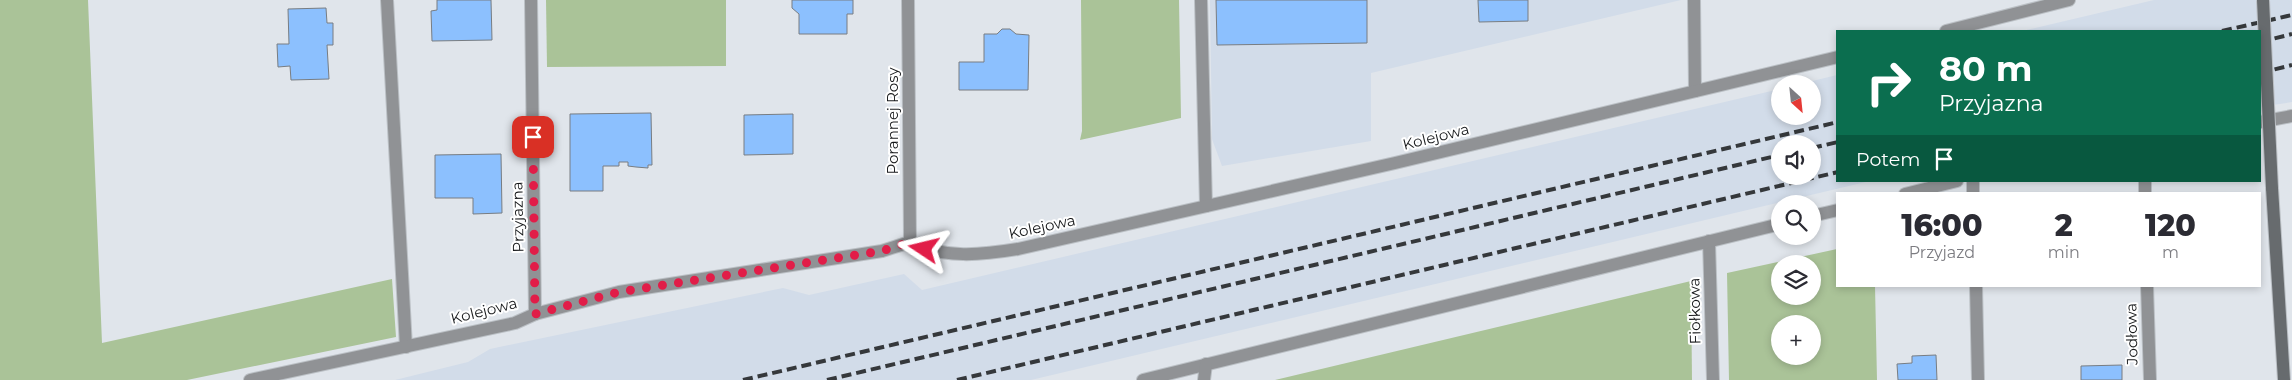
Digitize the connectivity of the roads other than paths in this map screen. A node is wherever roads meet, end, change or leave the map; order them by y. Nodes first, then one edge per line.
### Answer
1 (387, 0) edge
2 (531, 0) edge
3 (908, 0) edge
4 (1201, 0) edge
5 (1694, 0) edge
6 (2069, 0) edge
7 (2263, 0) edge
8 (1950, 30) edge
9 (1836, 57) edge
10 (1695, 91) junction
11 (2292, 116) edge
12 (2261, 122) edge
13 (1953, 182) edge
14 (1913, 192) edge
15 (1206, 206) junction
16 (1836, 210) edge
17 (1821, 214) edge
18 (1771, 226) edge
19 (1710, 241) junction
20 (910, 242) junction
21 (1976, 287) edge
22 (2147, 287) edge
23 (535, 314) junction
24 (406, 347) junction
25 (1206, 364) junction
26 (250, 380) edge
27 (1143, 380) edge
28 (1204, 380) edge
29 (1713, 380) edge
30 (1978, 380) edge
31 (2150, 380) edge
32 (2284, 380) edge

1 - 24 street
2 - 23 street, Przyjazna
3 - 20 street, Porannej Rosy
4 - 15 street
5 - 10 street
6 - 8 street
7 - 32 street, bridge
9 - 10 street, Kolejowa
10 - 15 street, Kolejowa
11 - 12 street
13 - 14 street
15 - 20 street, Kolejowa
16 - 17 street
18 - 19 street
19 - 25 street
19 - 29 street, Fiołkowa
20 - 23 street, Kolejowa
21 - 30 street
22 - 31 street, Jodłowa
23 - 24 street, Kolejowa
24 - 26 street, Kolejowa
25 - 27 street
25 - 28 street

